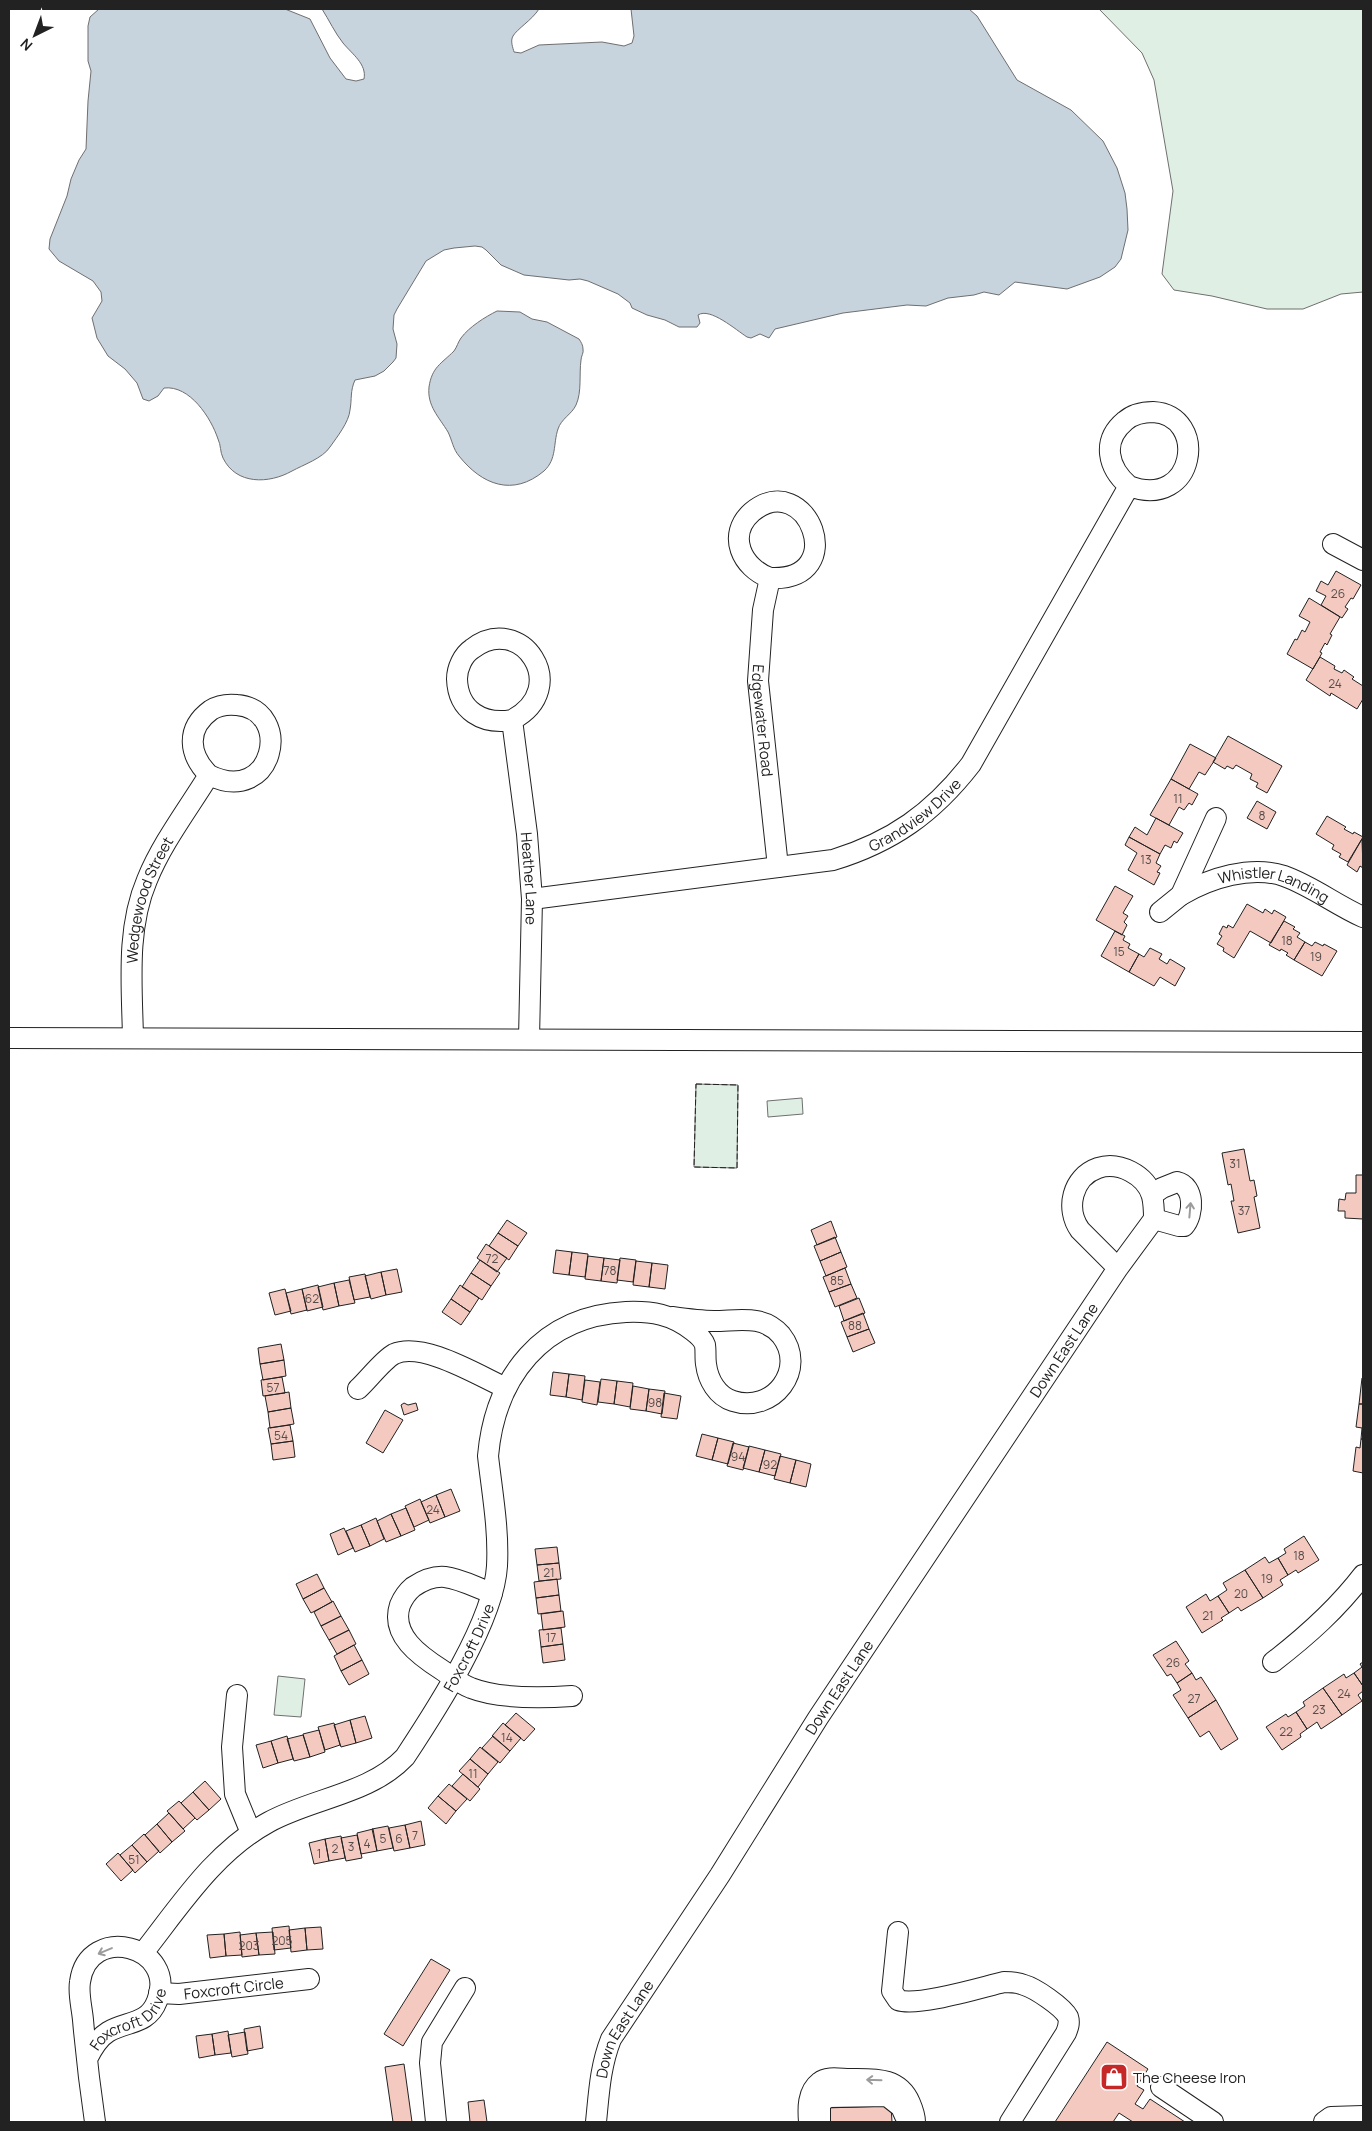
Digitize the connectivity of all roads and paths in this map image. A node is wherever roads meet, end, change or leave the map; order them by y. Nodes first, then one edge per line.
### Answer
1 (1129, 486) dead end
2 (1333, 544) dead end
3 (1363, 560) edge
4 (770, 578) dead end
5 (512, 720) junction
6 (209, 775) dead end
7 (1216, 818) dead end
8 (778, 868) junction
9 (1181, 895) junction
10 (532, 899) junction
11 (1160, 912) dead end
12 (1363, 917) edge
13 (9, 1038) edge
14 (133, 1038) junction
15 (529, 1039) junction
16 (1363, 1042) edge
17 (1152, 1195) junction
18 (1154, 1219) junction
19 (1118, 1268) junction
20 (672, 1317) junction
21 (506, 1388) junction
22 (358, 1389) dead end
23 (1363, 1575) edge
24 (492, 1593) junction
25 (1273, 1662) dead end
26 (453, 1678) junction
27 (237, 1696) dead end
28 (572, 1696) dead end
29 (251, 1833) junction
30 (898, 1932) dead end
31 (143, 1954) junction
32 (309, 1979) dead end
33 (465, 1988) dead end
34 (159, 1993) junction
35 (86, 2059) junction
36 (1161, 2087) dead end
37 (1363, 2116) edge
38 (95, 2122) edge
39 (436, 2122) edge
40 (596, 2122) edge
41 (809, 2122) edge
42 (820, 2122) edge
43 (907, 2122) edge
44 (915, 2122) edge
45 (1010, 2122) edge
46 (1213, 2122) edge
47 (1324, 2122) edge

1 - 8 street, Grandview Drive
2 - 3 street
4 - 8 street, Edgewater Road
5 - 5 street
5 - 10 street, Heather Lane
6 - 14 street, Wedgewood Street
7 - 9 street, Whistler Landing
8 - 10 street, Grandview Drive
9 - 11 street, Whistler Landing
9 - 12 street, Whistler Landing
10 - 15 street, Heather Lane
13 - 14 street
14 - 15 street
15 - 16 street
17 - 18 street
18 -> 17 street
17 - 19 street
18 - 19 street, Down East Lane
19 - 40 street, Down East Lane
20 - 20 street, Foxcroft Drive
20 - 21 street, Foxcroft Drive
21 - 22 street
21 - 24 street, Foxcroft Drive
23 - 25 street
24 - 26 street, Foxcroft Drive
24 - 26 street
26 - 28 street
26 - 29 street, Foxcroft Drive
27 - 29 street
29 - 31 street, Foxcroft Drive
30 - 45 street
31 - 34 street, Foxcroft Drive
31 -> 35 street, Foxcroft Drive
32 - 34 street, Foxcroft Circle
33 - 39 street
34 - 35 street, Foxcroft Drive
35 - 38 street, Foxcroft Drive
36 - 46 street
37 - 47 street
44 -> 41 street
42 - 43 street

